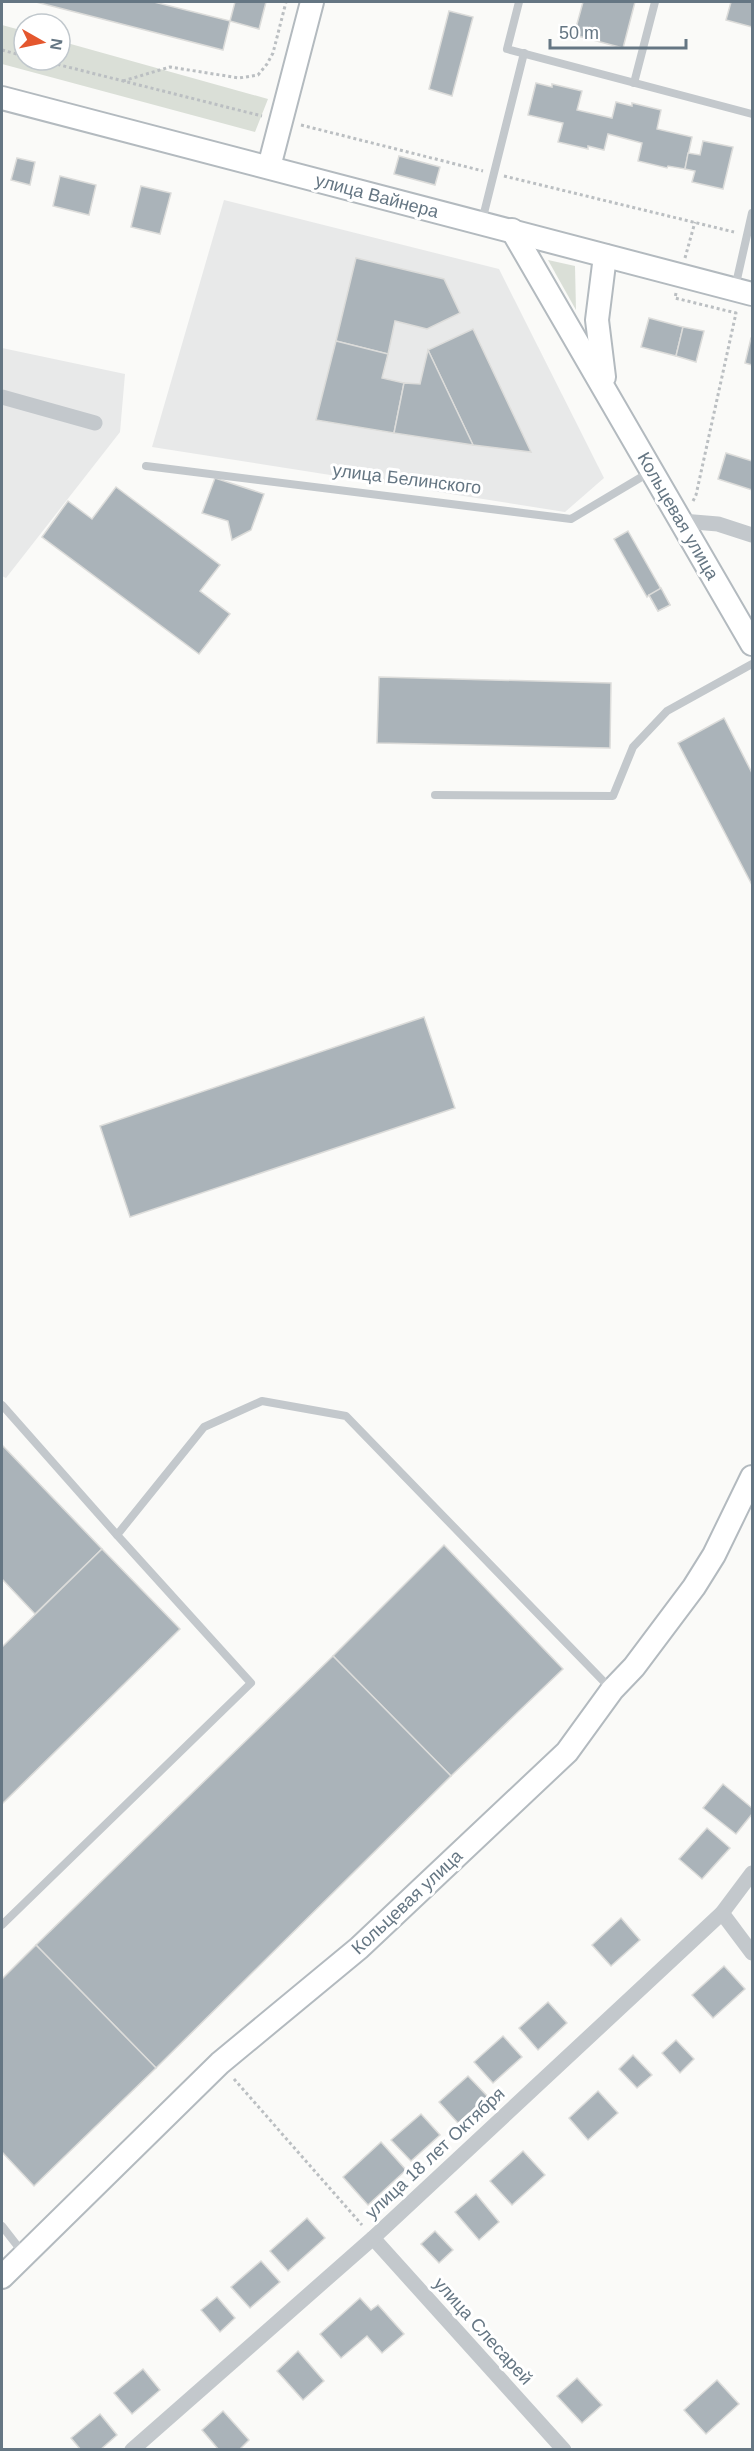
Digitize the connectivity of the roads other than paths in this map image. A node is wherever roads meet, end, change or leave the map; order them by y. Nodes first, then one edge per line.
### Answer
1 (312, 2) edge
2 (519, 2) edge
3 (655, 2) edge
4 (524, 53) junction
5 (634, 83) junction
6 (2, 98) edge
7 (753, 114) edge
8 (269, 167) junction
9 (753, 213) edge
10 (482, 222) junction
11 (512, 230) junction
12 (750, 236) edge
13 (605, 256) junction
14 (744, 291) edge
15 (605, 388) junction
16 (2, 398) edge
17 (95, 423) dead end
18 (146, 466) dead end
19 (651, 471) junction
20 (682, 521) junction
21 (753, 535) edge
22 (753, 644) edge
23 (753, 664) edge
24 (435, 795) dead end
25 (2, 1405) edge
26 (753, 1477) edge
27 (117, 1535) junction
28 (612, 1690) junction
29 (753, 1873) edge
30 (722, 1913) junction
31 (2, 1925) edge
32 (753, 1953) edge
33 (2, 2226) edge
34 (373, 2238) junction
35 (24, 2254) junction
36 (2, 2277) edge
37 (132, 2450) edge
38 (564, 2450) edge

1 - 8 street
2 - 4 lane
3 - 5 lane
4 - 5 lane
4 - 10 lane
5 - 7 lane
6 - 8 street, улица Вайнера
8 - 10 street, улица Вайнера
9 - 12 lane
10 - 11 street, улица Вайнера
11 - 13 street, улица Вайнера
11 - 15 street, Кольцевая улица
12 - 14 lane
13 - 14 street, улица Вайнера
13 - 15 street, Кольцевая улица
15 - 19 street, Кольцевая улица
16 - 17 street
18 - 19 lane, улица Белинского
19 - 20 street, Кольцевая улица
20 - 21 street
20 - 22 street, Кольцевая улица
23 - 24 lane
25 - 27 lane
26 - 28 street, Кольцевая улица
27 - 28 lane
27 - 31 lane
28 - 35 street, Кольцевая улица
29 - 30 street, улица 18 лет Октября
30 - 32 street
30 - 34 street, улица 18 лет Октября
33 - 35 lane
34 - 37 street, улица 18 лет Октября
34 - 38 street, улица Слесарей
35 - 36 street, Кольцевая улица

